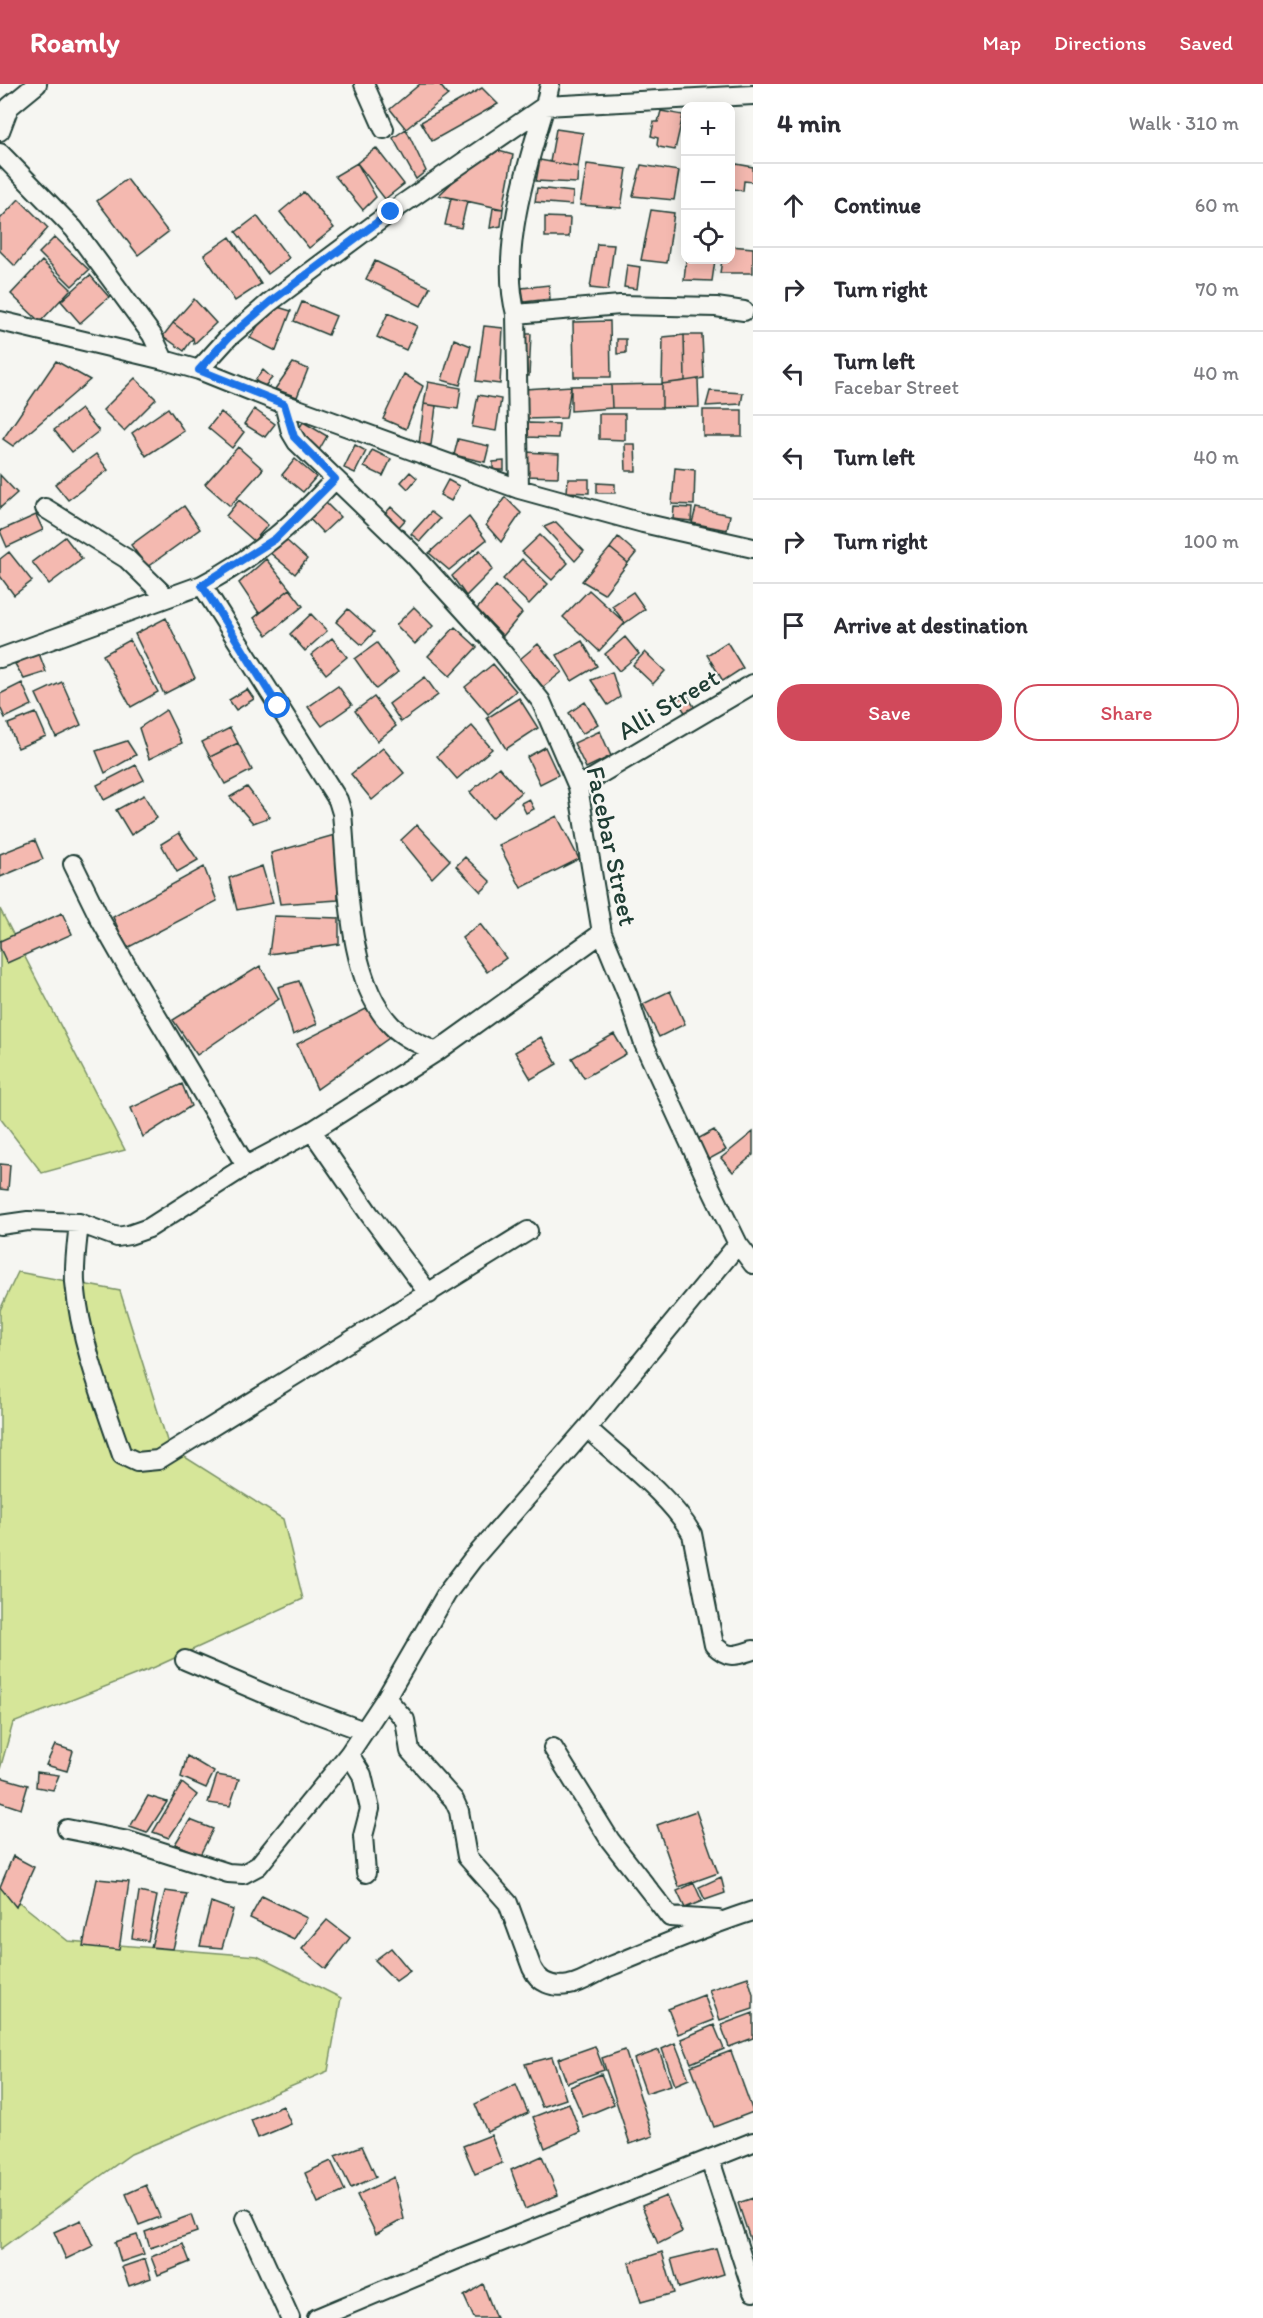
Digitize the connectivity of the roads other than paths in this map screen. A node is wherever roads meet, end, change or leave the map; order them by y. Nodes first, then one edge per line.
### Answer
1 (37, 84) edge
2 (364, 84) edge
3 (550, 84) edge
4 (753, 94) edge
5 (545, 106) junction
6 (384, 129) dead end
7 (0, 131) edge
8 (0, 153) edge
9 (744, 311) dead end
10 (516, 314) junction
11 (0, 321) edge
12 (164, 360) junction
13 (199, 370) junction
14 (284, 404) junction
15 (335, 479) junction
16 (519, 489) junction
17 (45, 508) dead end
18 (753, 548) edge
19 (202, 585) junction
20 (165, 596) junction
21 (0, 658) edge
22 (753, 684) edge
23 (578, 787) junction
24 (74, 864) dead end
25 (602, 933) junction
26 (436, 1052) junction
27 (312, 1131) junction
28 (246, 1166) junction
29 (79, 1223) junction
30 (0, 1225) edge
31 (528, 1231) dead end
32 (738, 1244) junction
33 (753, 1264) edge
34 (429, 1294) junction
35 (587, 1428) junction
36 (753, 1650) edge
37 (185, 1660) dead end
38 (386, 1698) junction
39 (364, 1731) junction
40 (553, 1748) dead end
41 (349, 1754) junction
42 (67, 1829) dead end
43 (366, 1873) dead end
44 (753, 1911) edge
45 (722, 1921) junction
46 (753, 2142) edge
47 (710, 2160) junction
48 (245, 2218) dead end
49 (753, 2292) edge
50 (290, 2318) edge
51 (317, 2318) edge

1 - 7 street
2 - 6 street
3 - 5 street
4 - 5 street
5 - 10 street
5 - 13 street
8 - 12 street
9 - 10 street
10 - 16 street
11 - 12 street
12 - 13 street
13 - 14 street
14 - 15 street, Facebar Street
14 - 16 street
15 - 19 street
15 - 23 street, Facebar Street
16 - 18 street
17 - 20 street
19 - 20 street
19 - 26 street
20 - 21 street
22 - 23 street, Alli Street
23 - 25 street, Facebar Street
24 - 28 street
25 - 26 street
25 - 32 street, Facebar Street
26 - 27 street
27 - 28 street
27 - 34 street
28 - 29 street
29 - 30 street
29 - 34 street
31 - 34 street
32 - 33 street, Facebar Street
32 - 35 street
35 - 36 street
35 - 38 street
37 - 39 street
38 - 39 street
38 - 45 street
39 - 41 street
40 - 45 street
41 - 42 street
41 - 43 street
44 - 45 street
46 - 47 street
47 - 49 street
47 - 51 street
48 - 50 street

